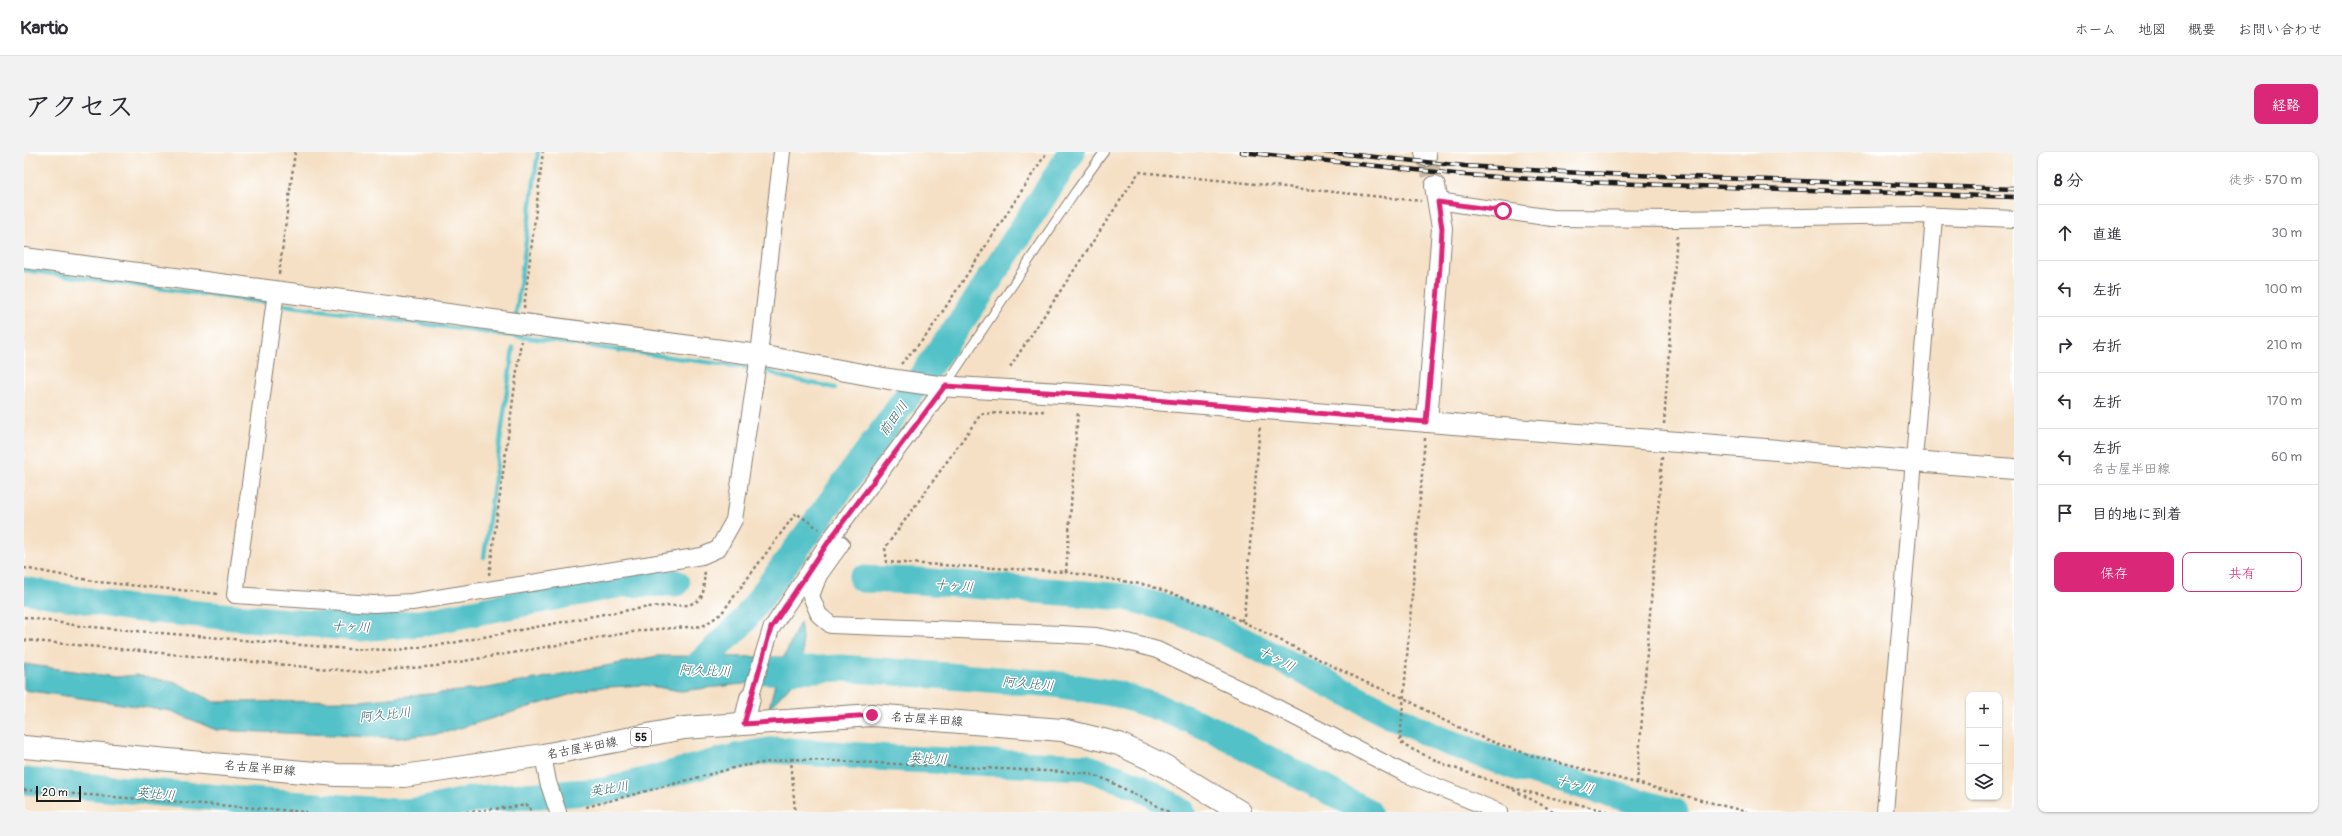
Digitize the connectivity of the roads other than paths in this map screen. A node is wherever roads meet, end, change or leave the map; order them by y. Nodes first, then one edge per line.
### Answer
1 (782, 152) edge
2 (1104, 152) edge
3 (1437, 194) joint
4 (1934, 217) junction
5 (2014, 219) edge
6 (24, 258) edge
7 (276, 292) junction
8 (759, 355) junction
9 (942, 386) junction
10 (1426, 422) junction
11 (1913, 461) junction
12 (2014, 469) edge
13 (831, 538) junction
14 (750, 698) joint
15 (744, 724) junction
16 (24, 747) edge
17 (543, 755) junction
18 (557, 807) edge
19 (1240, 812) edge
20 (1499, 812) edge
21 (1885, 812) edge

1 - 8 street
2 - 9 lane
3 - 4 street
3 - 10 street
4 - 5 street
4 - 11 street
6 - 7 street
7 - 8 street
7 - 8 street
8 - 9 street
9 - 10 street
9 - 13 street
10 - 11 street
11 - 12 street
11 - 21 street
13 - 14 street
13 - 20 street
14 - 15 street
15 - 17 main road, 名古屋半田線 / 55
15 - 19 main road, 名古屋半田線 / 55
16 - 17 main road, 名古屋半田線 / 55
17 - 18 street

